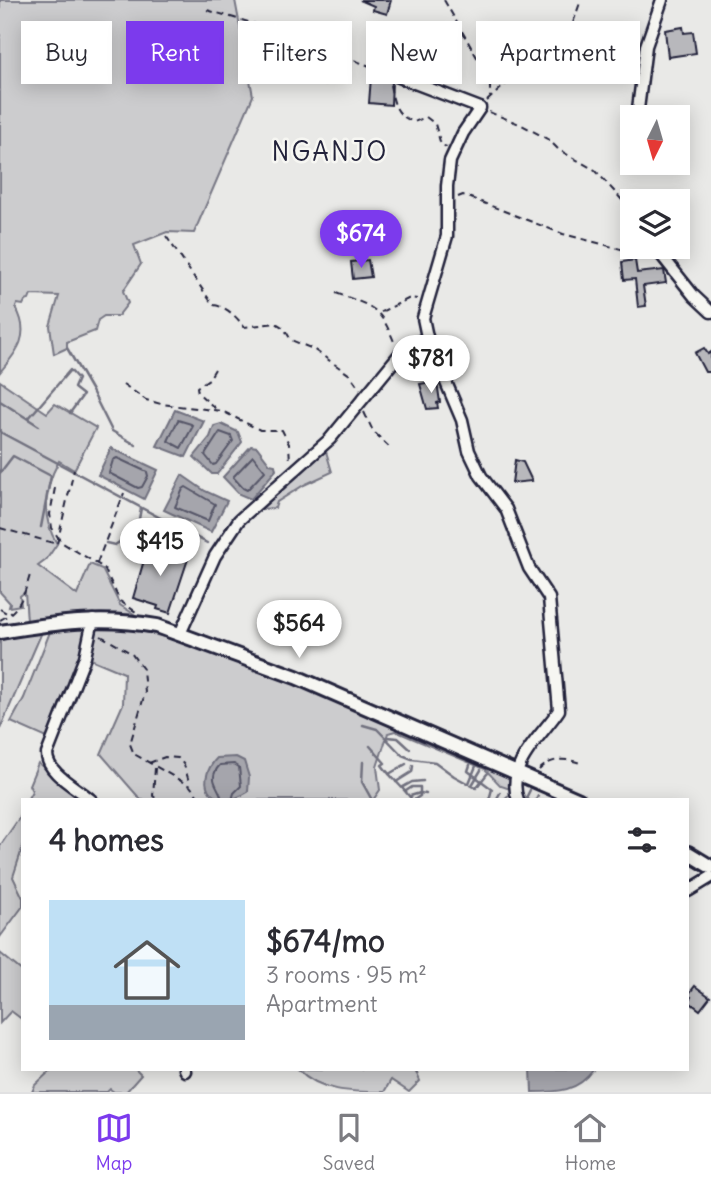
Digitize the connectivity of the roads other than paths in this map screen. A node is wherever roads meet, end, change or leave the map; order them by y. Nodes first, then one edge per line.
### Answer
1 (662, 0) edge
2 (417, 84) edge
3 (639, 105) edge
4 (664, 259) edge
5 (711, 312) edge
6 (427, 337) junction
7 (92, 625) junction
8 (0, 632) edge
9 (180, 634) junction
10 (517, 772) junction
11 (88, 798) edge
12 (517, 798) edge
13 (574, 798) edge
14 (689, 854) edge
15 (711, 867) edge
16 (711, 877) edge
17 (689, 890) edge

1 - 3 street
2 - 6 street
4 - 5 street
6 - 9 street
6 - 10 street
7 - 8 street
7 - 9 street
7 - 11 street
9 - 10 street
10 - 12 street
10 - 13 street
14 - 15 street
16 - 17 street

